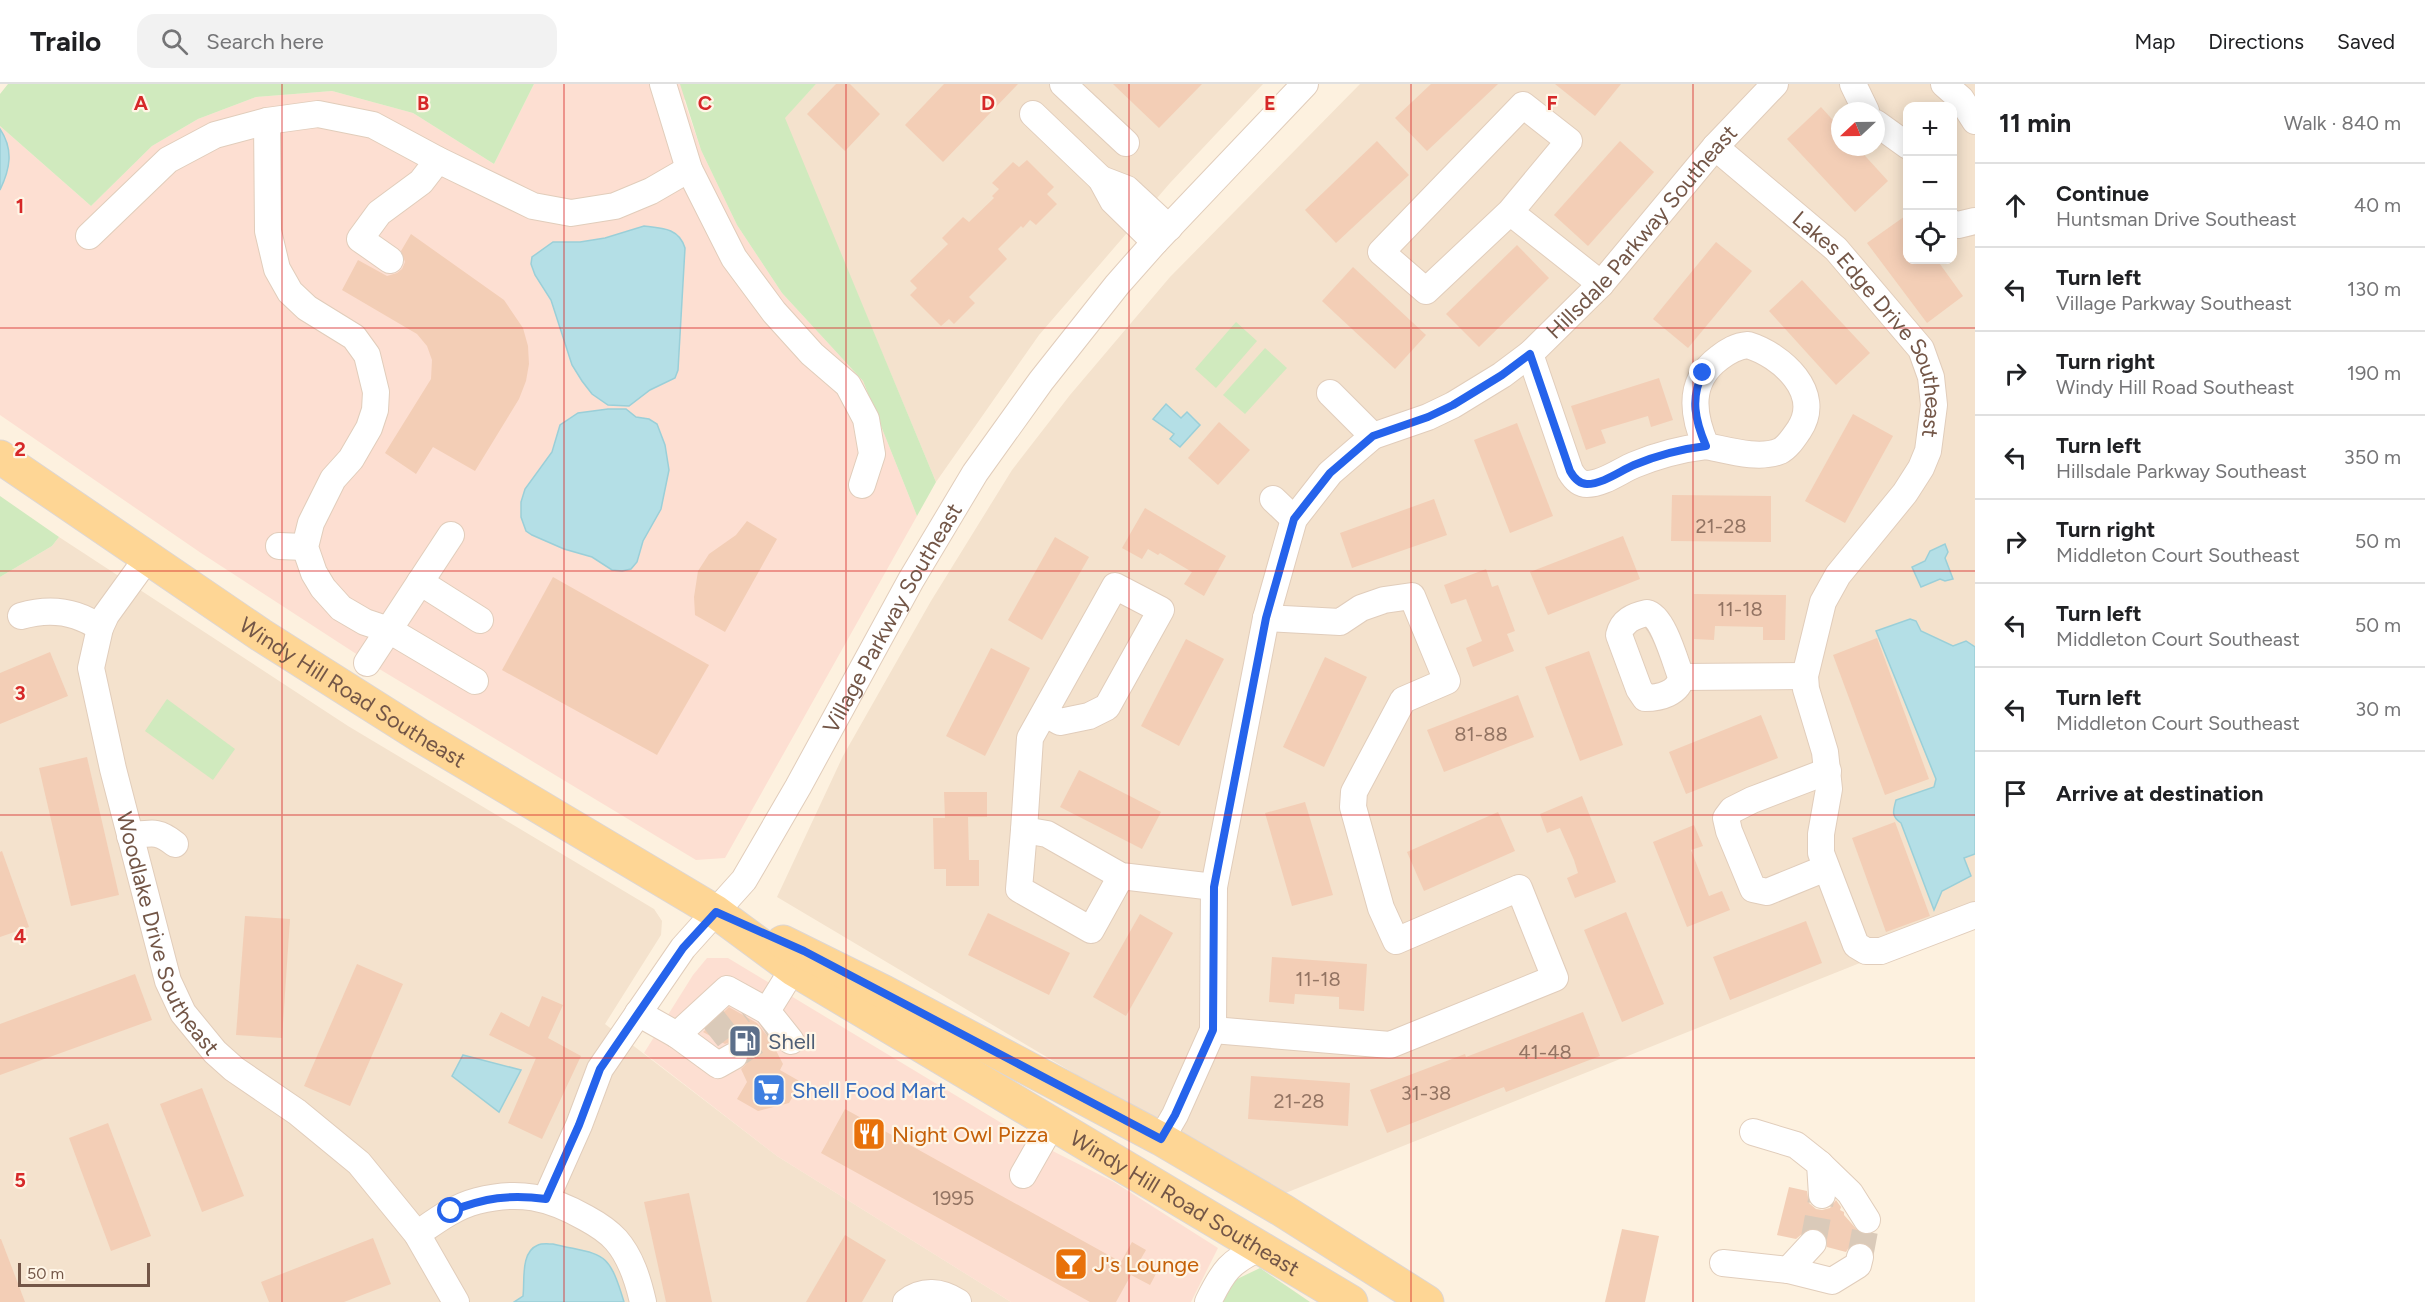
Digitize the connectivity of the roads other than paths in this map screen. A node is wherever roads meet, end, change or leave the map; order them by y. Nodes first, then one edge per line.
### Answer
1 (663, 84) edge
2 (1063, 84) edge
3 (1305, 84) edge
4 (1774, 84) edge
5 (1853, 84) edge
6 (1944, 84) edge
7 (1862, 102) edge
8 (1033, 114) dead end
9 (267, 121) junction
10 (1975, 121) edge
11 (1885, 129) edge
12 (1903, 142) edge
13 (1126, 143) dead end
14 (1715, 147) junction
15 (438, 160) junction
16 (689, 169) junction
17 (1510, 212) junction
18 (1975, 221) edge
19 (1957, 225) edge
20 (1162, 235) junction
21 (90, 236) dead end
22 (390, 260) dead end
23 (1601, 284) junction
24 (1530, 354) junction
25 (1330, 393) dead end
26 (1373, 436) junction
27 (1706, 446) junction
28 (0, 457) edge
29 (862, 485) dead end
30 (1273, 499) dead end
31 (1294, 519) junction
32 (451, 535) dead end
33 (279, 546) dead end
34 (305, 547) junction
35 (148, 557) junction
36 (420, 582) junction
37 (21, 616) dead end
38 (1266, 618) junction
39 (480, 620) dead end
40 (100, 628) junction
41 (389, 630) junction
42 (367, 663) dead end
43 (1682, 676) dead end
44 (1805, 676) junction
45 (475, 681) dead end
46 (1044, 713) junction
47 (1828, 771) junction
48 (1024, 830) junction
49 (130, 836) junction
50 (175, 844) dead end
51 (1826, 868) junction
52 (1121, 876) junction
53 (1214, 887) junction
54 (716, 912) junction
55 (1975, 915) edge
56 (794, 969) junction
57 (638, 1013) junction
58 (1213, 1030) junction
59 (694, 1040) junction
60 (734, 1056) tunnel mouth
61 (1052, 1124) junction
62 (1753, 1132) dead end
63 (1161, 1139) junction
64 (1820, 1164) junction
65 (1023, 1175) dead end
66 (1822, 1195) tunnel mouth
67 (546, 1199) junction
68 (1867, 1220) tunnel mouth
69 (417, 1234) junction
70 (1813, 1244) tunnel mouth
71 (1262, 1247) junction
72 (1860, 1257) tunnel mouth
73 (1723, 1263) dead end
74 (1788, 1270) junction
75 (456, 1302) edge
76 (643, 1302) edge
77 (906, 1302) edge
78 (958, 1302) edge
79 (1208, 1302) edge
80 (1352, 1302) edge
81 (1389, 1302) edge
82 (1427, 1302) edge

1 - 16 street
2 - 13 street
3 - 20 street, Village Parkway Southeast
4 - 14 street, Hillsdale Parkway Southeast
5 - 7 street
6 - 10 street
8 - 20 street
9 - 15 street
9 - 21 street
9 - 34 street
11 - 12 street
14 - 23 street, Hillsdale Parkway Southeast
14 - 44 street, Lakes Edge Drive Southeast
15 - 16 street
15 - 22 street
16 - 29 street
17 - 17 street
17 - 23 street
18 - 19 street
20 - 54 street, Village Parkway Southeast
23 - 24 street, Hillsdale Parkway Southeast
24 - 26 street, Hillsdale Parkway Southeast
24 - 27 street
25 - 26 street
26 - 31 street, Hillsdale Parkway Southeast
27 - 27 street
28 - 35 main road, Windy Hill Road Southeast
30 - 31 street
31 - 38 street, Hillsdale Parkway Southeast
32 - 36 street
33 - 34 street
34 - 41 street
35 - 40 street, Woodlake Drive Southeast
35 - 54 main road, Windy Hill Road Southeast
36 - 39 street
36 - 41 street
37 - 40 street
38 - 53 street, Hillsdale Parkway Southeast
38 - 58 street
40 - 49 street, Woodlake Drive Southeast
41 - 42 street
41 - 45 street
43 - 44 street
44 - 47 street, Lakes Edge Drive Southeast
46 - 46 street
46 - 48 street
47 - 51 street, Lakes Edge Drive Southeast
47 - 51 street
48 - 52 street
48 - 52 street
49 - 50 street
49 - 69 street, Woodlake Drive Southeast
51 - 55 street, Lakes Edge Drive Southeast
52 - 53 street
53 - 58 street, Hillsdale Parkway Southeast
54 - 56 main road, Windy Hill Road Southeast
54 - 57 street, Village Parkway Southeast
54 - 63 main road, Windy Hill Road Southeast
56 - 59 street
56 - 61 main road, Windy Hill Road Southeast
57 - 59 street
57 - 67 street, Village Parkway Southeast
58 - 63 street, Hillsdale Parkway Southeast
59 - 60 street
61 - 65 street
61 - 71 main road, Windy Hill Road Southeast
62 - 64 street
63 - 82 main road, Windy Hill Road Southeast
64 - 66 street
64 - 68 street
67 - 69 street
67 - 76 street
69 - 75 street, Woodlake Drive Southeast
70 - 74 street
71 - 79 street
71 - 80 main road, Windy Hill Road Southeast
71 - 81 main road
72 - 74 street
73 - 74 street
77 - 78 street

